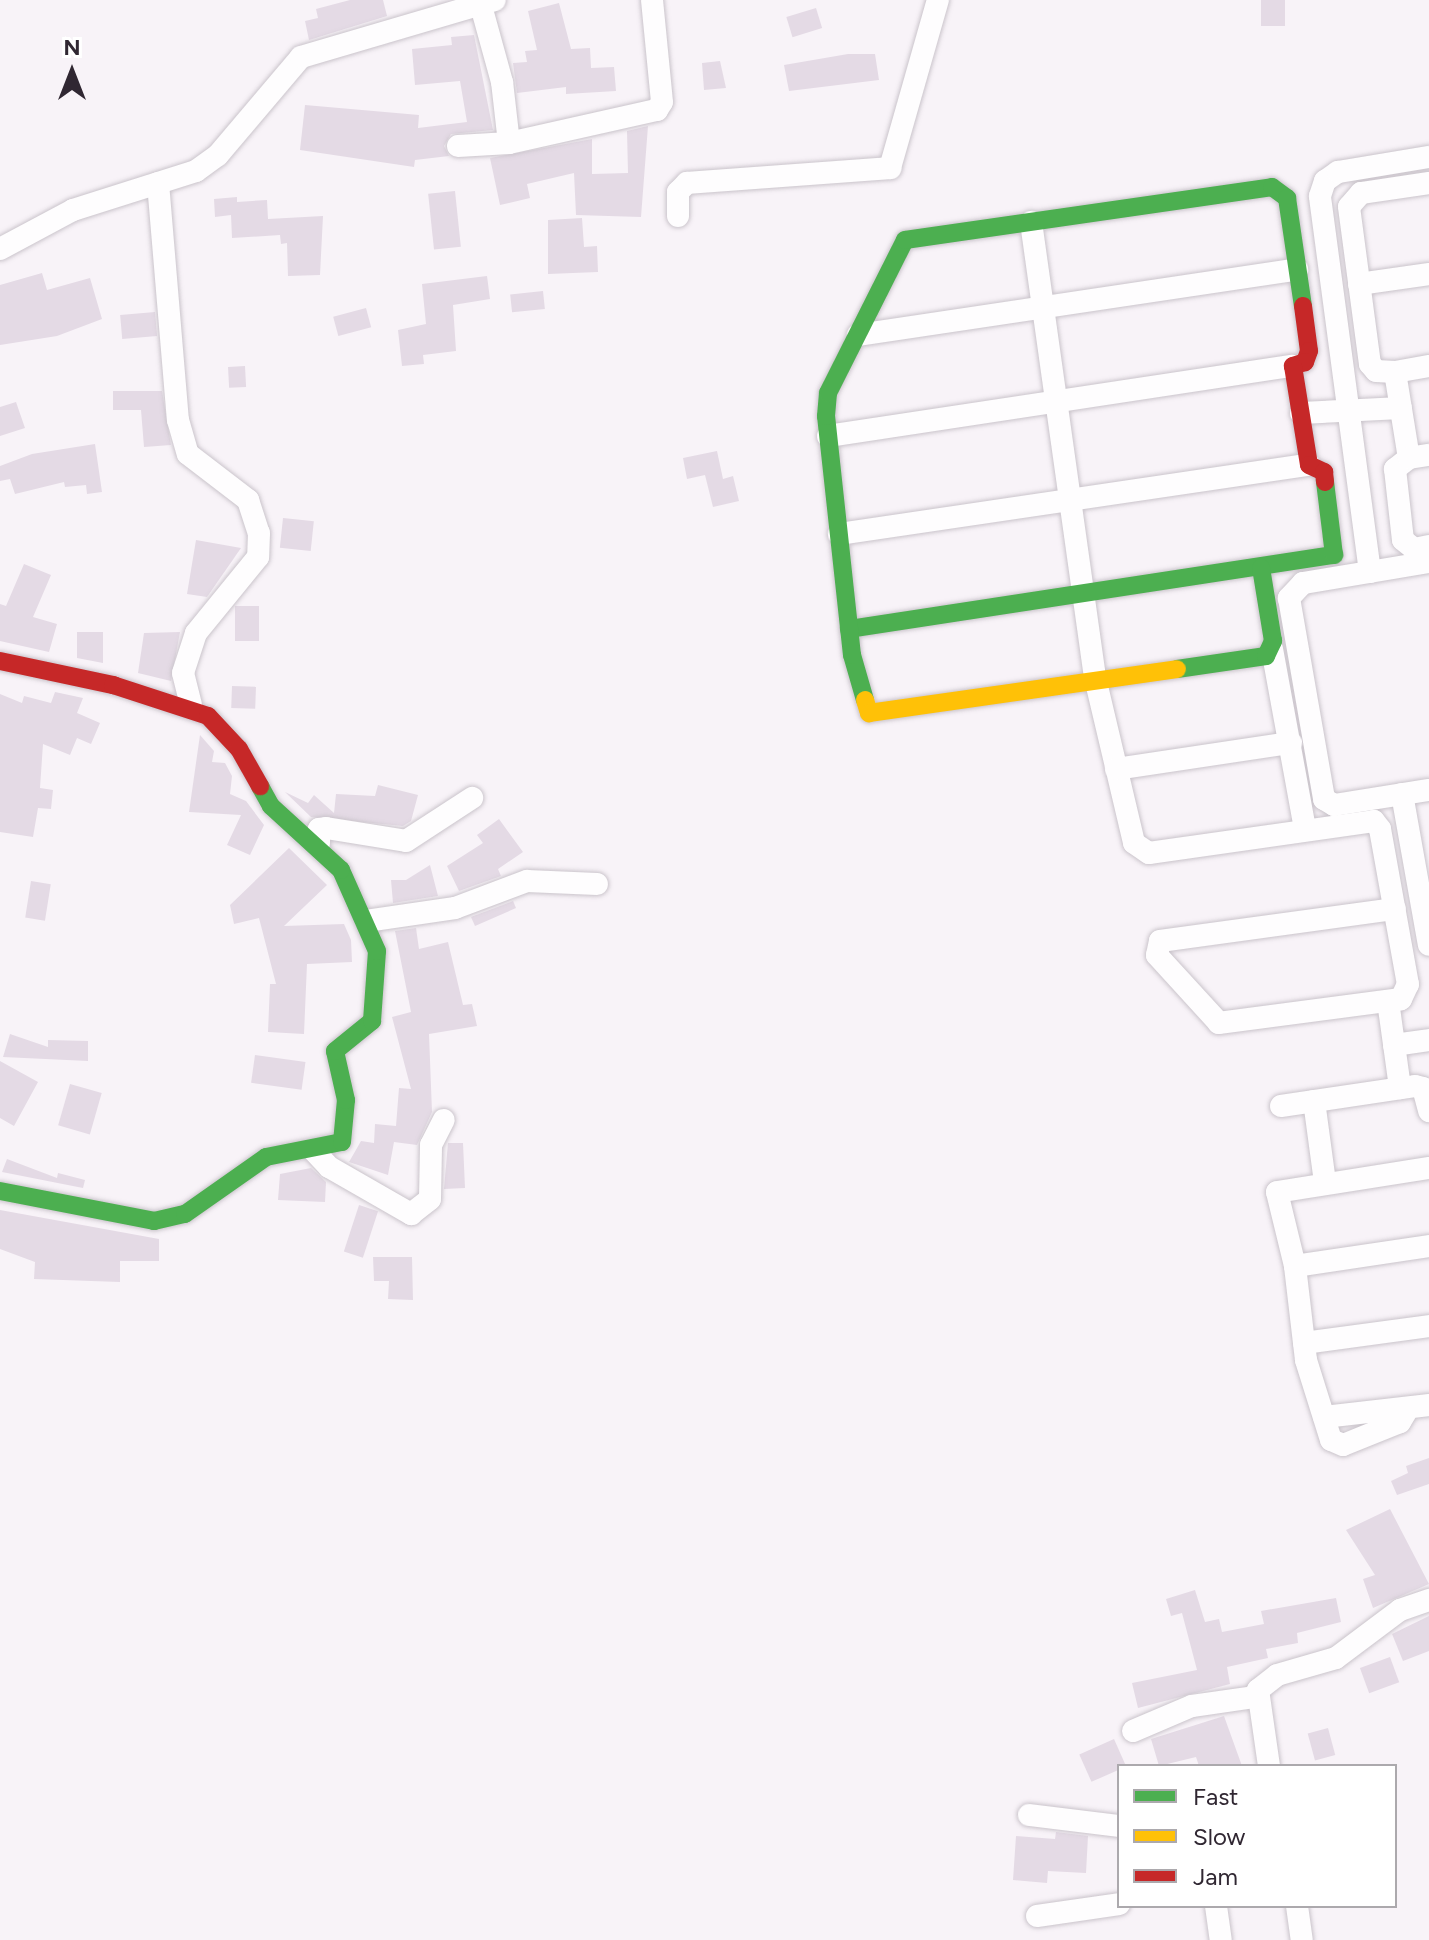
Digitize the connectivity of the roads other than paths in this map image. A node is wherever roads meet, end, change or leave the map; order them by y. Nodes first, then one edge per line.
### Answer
1 (652, 0) edge
2 (938, 0) edge
3 (488, 1) edge
4 (509, 143) junction
5 (458, 146) dead end
6 (1429, 157) edge
7 (158, 183) junction
8 (1429, 183) edge
9 (678, 216) dead end
10 (1031, 222) junction
11 (0, 249) edge
12 (1297, 269) junction
13 (1429, 274) edge
14 (1359, 284) junction
15 (1043, 307) junction
16 (858, 335) junction
17 (1293, 366) junction
18 (1429, 366) edge
19 (1395, 372) junction
20 (1056, 402) junction
21 (1401, 408) junction
22 (1347, 410) junction
23 (1301, 413) junction
24 (828, 436) junction
25 (1419, 457) edge
26 (1309, 465) junction
27 (1070, 500) junction
28 (839, 534) junction
29 (1429, 546) edge
30 (1429, 562) edge
31 (1261, 568) junction
32 (1370, 572) junction
33 (1083, 595) junction
34 (849, 629) junction
35 (1272, 649) junction
36 (0, 661) edge
37 (1096, 682) junction
38 (191, 705) junction
39 (1291, 743) junction
40 (1116, 769) junction
41 (1429, 790) edge
42 (1402, 794) junction
43 (472, 798) dead end
44 (1305, 829) junction
45 (319, 843) junction
46 (597, 884) dead end
47 (1395, 909) junction
48 (366, 921) junction
49 (1429, 945) edge
50 (1388, 1001) junction
51 (1429, 1040) edge
52 (1394, 1045) junction
53 (1400, 1088) junction
54 (1314, 1101) junction
55 (1281, 1106) dead end
56 (1429, 1111) edge
57 (444, 1120) dead end
58 (314, 1151) junction
59 (1429, 1168) edge
60 (1325, 1182) junction
61 (0, 1191) edge
62 (1429, 1246) edge
63 (1295, 1266) junction
64 (1429, 1326) edge
65 (1304, 1343) junction
66 (1429, 1405) edge
67 (1406, 1412) junction
68 (1324, 1417) junction
69 (1429, 1600) edge
70 (1255, 1697) junction
71 (1133, 1731) dead end
72 (1269, 1764) edge
73 (1029, 1815) dead end
74 (1117, 1826) edge
75 (1117, 1904) edge
76 (1216, 1908) edge
77 (1297, 1908) edge
78 (1037, 1916) dead end
79 (1221, 1940) edge
80 (1302, 1940) edge

1 - 4 street
2 - 9 street
3 - 4 street
3 - 7 street
4 - 5 street
6 - 22 street
7 - 11 street
7 - 38 street
8 - 14 street
10 - 12 street
10 - 15 street
10 - 16 street
12 - 15 street
12 - 17 street
13 - 14 street
14 - 19 street
15 - 16 street
15 - 20 street
16 - 24 street
17 - 20 street
17 - 23 street
18 - 19 street
19 - 21 street
20 - 24 street
20 - 27 street
21 - 22 street
21 - 25 street
22 - 23 street
22 - 32 street
23 - 26 street
24 - 28 street
25 - 29 street
26 - 27 street
26 - 31 street
27 - 28 street
27 - 33 street
28 - 34 street
30 - 32 street
31 - 33 street
31 - 35 street
32 - 42 street
33 - 34 street
33 - 37 street
34 - 37 street
35 - 37 street
35 - 39 street
36 - 38 street
37 - 40 street
38 - 45 street
39 - 40 street
39 - 44 street
40 - 44 street
41 - 42 street
42 - 49 street
43 - 45 street
44 - 47 street
45 - 48 street
46 - 48 street
47 - 50 street
47 - 50 street
48 - 58 street
50 - 52 street
51 - 52 street
52 - 53 street
53 - 54 street
53 - 56 street
54 - 55 street
54 - 60 street
57 - 58 street
58 - 61 street
59 - 60 street
60 - 63 street
62 - 63 street
63 - 65 street
64 - 65 street
65 - 68 street
66 - 67 street
67 - 68 street
67 - 68 street
69 - 70 street
70 - 71 street
70 - 72 street
73 - 74 street
75 - 78 street
76 - 79 street
77 - 80 street

